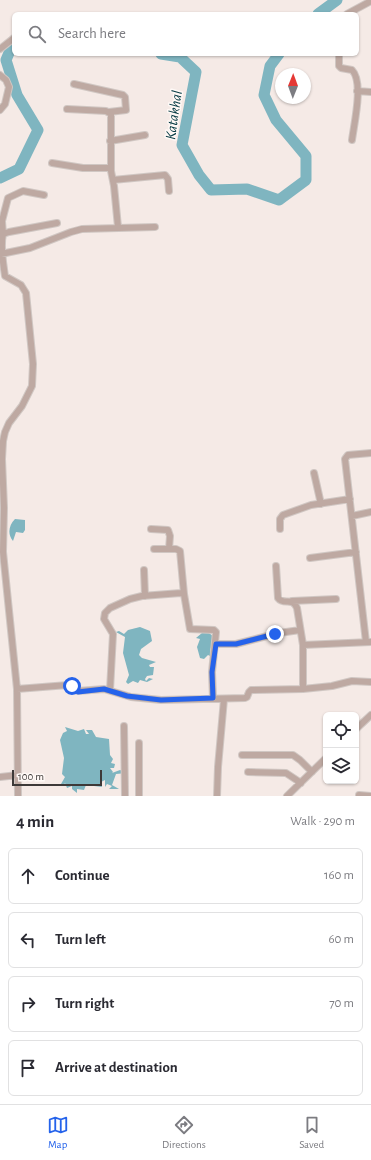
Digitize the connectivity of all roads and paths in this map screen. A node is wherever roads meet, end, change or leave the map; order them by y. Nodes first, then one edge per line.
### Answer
1 (371, 1) edge
2 (351, 12) edge
3 (12, 39) edge
4 (0, 48) edge
5 (339, 56) edge
6 (0, 75) edge
7 (74, 84) dead end
8 (357, 91) junction
9 (371, 92) edge
10 (67, 109) dead end
11 (0, 110) edge
12 (109, 112) junction
13 (145, 135) dead end
14 (352, 140) dead end
15 (110, 141) junction
16 (52, 163) dead end
17 (111, 168) junction
18 (113, 180) junction
19 (169, 191) dead end
20 (44, 195) dead end
21 (57, 223) dead end
22 (1, 224) edge
23 (155, 226) dead end
24 (118, 227) junction
25 (3, 234) junction
26 (1, 254) junction
27 (371, 454) edge
28 (1, 472) edge
29 (314, 473) dead end
30 (350, 499) junction
31 (321, 504) junction
32 (2, 508) edge
33 (371, 512) edge
34 (352, 516) junction
35 (151, 529) dead end
36 (280, 529) dead end
37 (154, 549) dead end
38 (169, 549) junction
39 (356, 552) junction
40 (2, 556) edge
41 (310, 558) dead end
42 (276, 566) dead end
43 (144, 570) dead end
44 (184, 594) junction
45 (145, 596) junction
46 (336, 599) dead end
47 (292, 601) junction
48 (300, 630) junction
49 (369, 642) edge
50 (216, 644) junction
51 (304, 645) junction
52 (371, 682) edge
53 (17, 689) junction
54 (303, 689) junction
55 (110, 690) junction
56 (213, 698) junction
57 (224, 699) junction
58 (371, 714) edge
59 (124, 726) dead end
60 (359, 726) edge
61 (139, 743) dead end
62 (242, 755) dead end
63 (323, 761) edge
64 (248, 772) dead end
65 (312, 772) junction
66 (18, 775) junction
67 (0, 778) edge
68 (301, 783) junction
69 (359, 795) dead end
70 (18, 796) edge
71 (125, 796) edge
72 (139, 796) edge
73 (217, 796) edge
74 (288, 796) edge
75 (371, 796) edge

1 - 2 street
3 - 4 street
5 - 8 street
6 - 11 street
7 - 12 street
8 - 9 street
8 - 14 street
10 - 12 street
12 - 15 street
13 - 15 street
15 - 17 street
16 - 17 street
17 - 18 street
18 - 19 street
18 - 24 street
20 - 22 street
21 - 25 street
22 - 25 street
23 - 24 street
24 - 26 street
25 - 26 street
26 - 28 street
27 - 30 street
28 - 32 street
29 - 31 street
30 - 31 street
30 - 34 street
31 - 36 street
32 - 40 street
33 - 34 street
34 - 39 street
35 - 38 street
37 - 38 street
38 - 44 street
39 - 41 street
39 - 49 street
40 - 53 street
42 - 47 street
43 - 45 street
44 - 45 street
44 - 50 street
45 - 55 street
46 - 47 street
47 - 48 street
48 - 50 street
48 - 51 street
49 - 51 street
50 - 56 street
51 - 54 street
52 - 54 street
53 - 55 street
53 - 66 street
54 - 57 street
55 - 56 street
56 - 57 street
57 - 73 street
58 - 60 street
59 - 71 street
61 - 72 street
62 - 65 street
63 - 65 street
64 - 68 street
65 - 68 street
66 - 67 street
66 - 70 street
68 - 74 street
69 - 75 street

